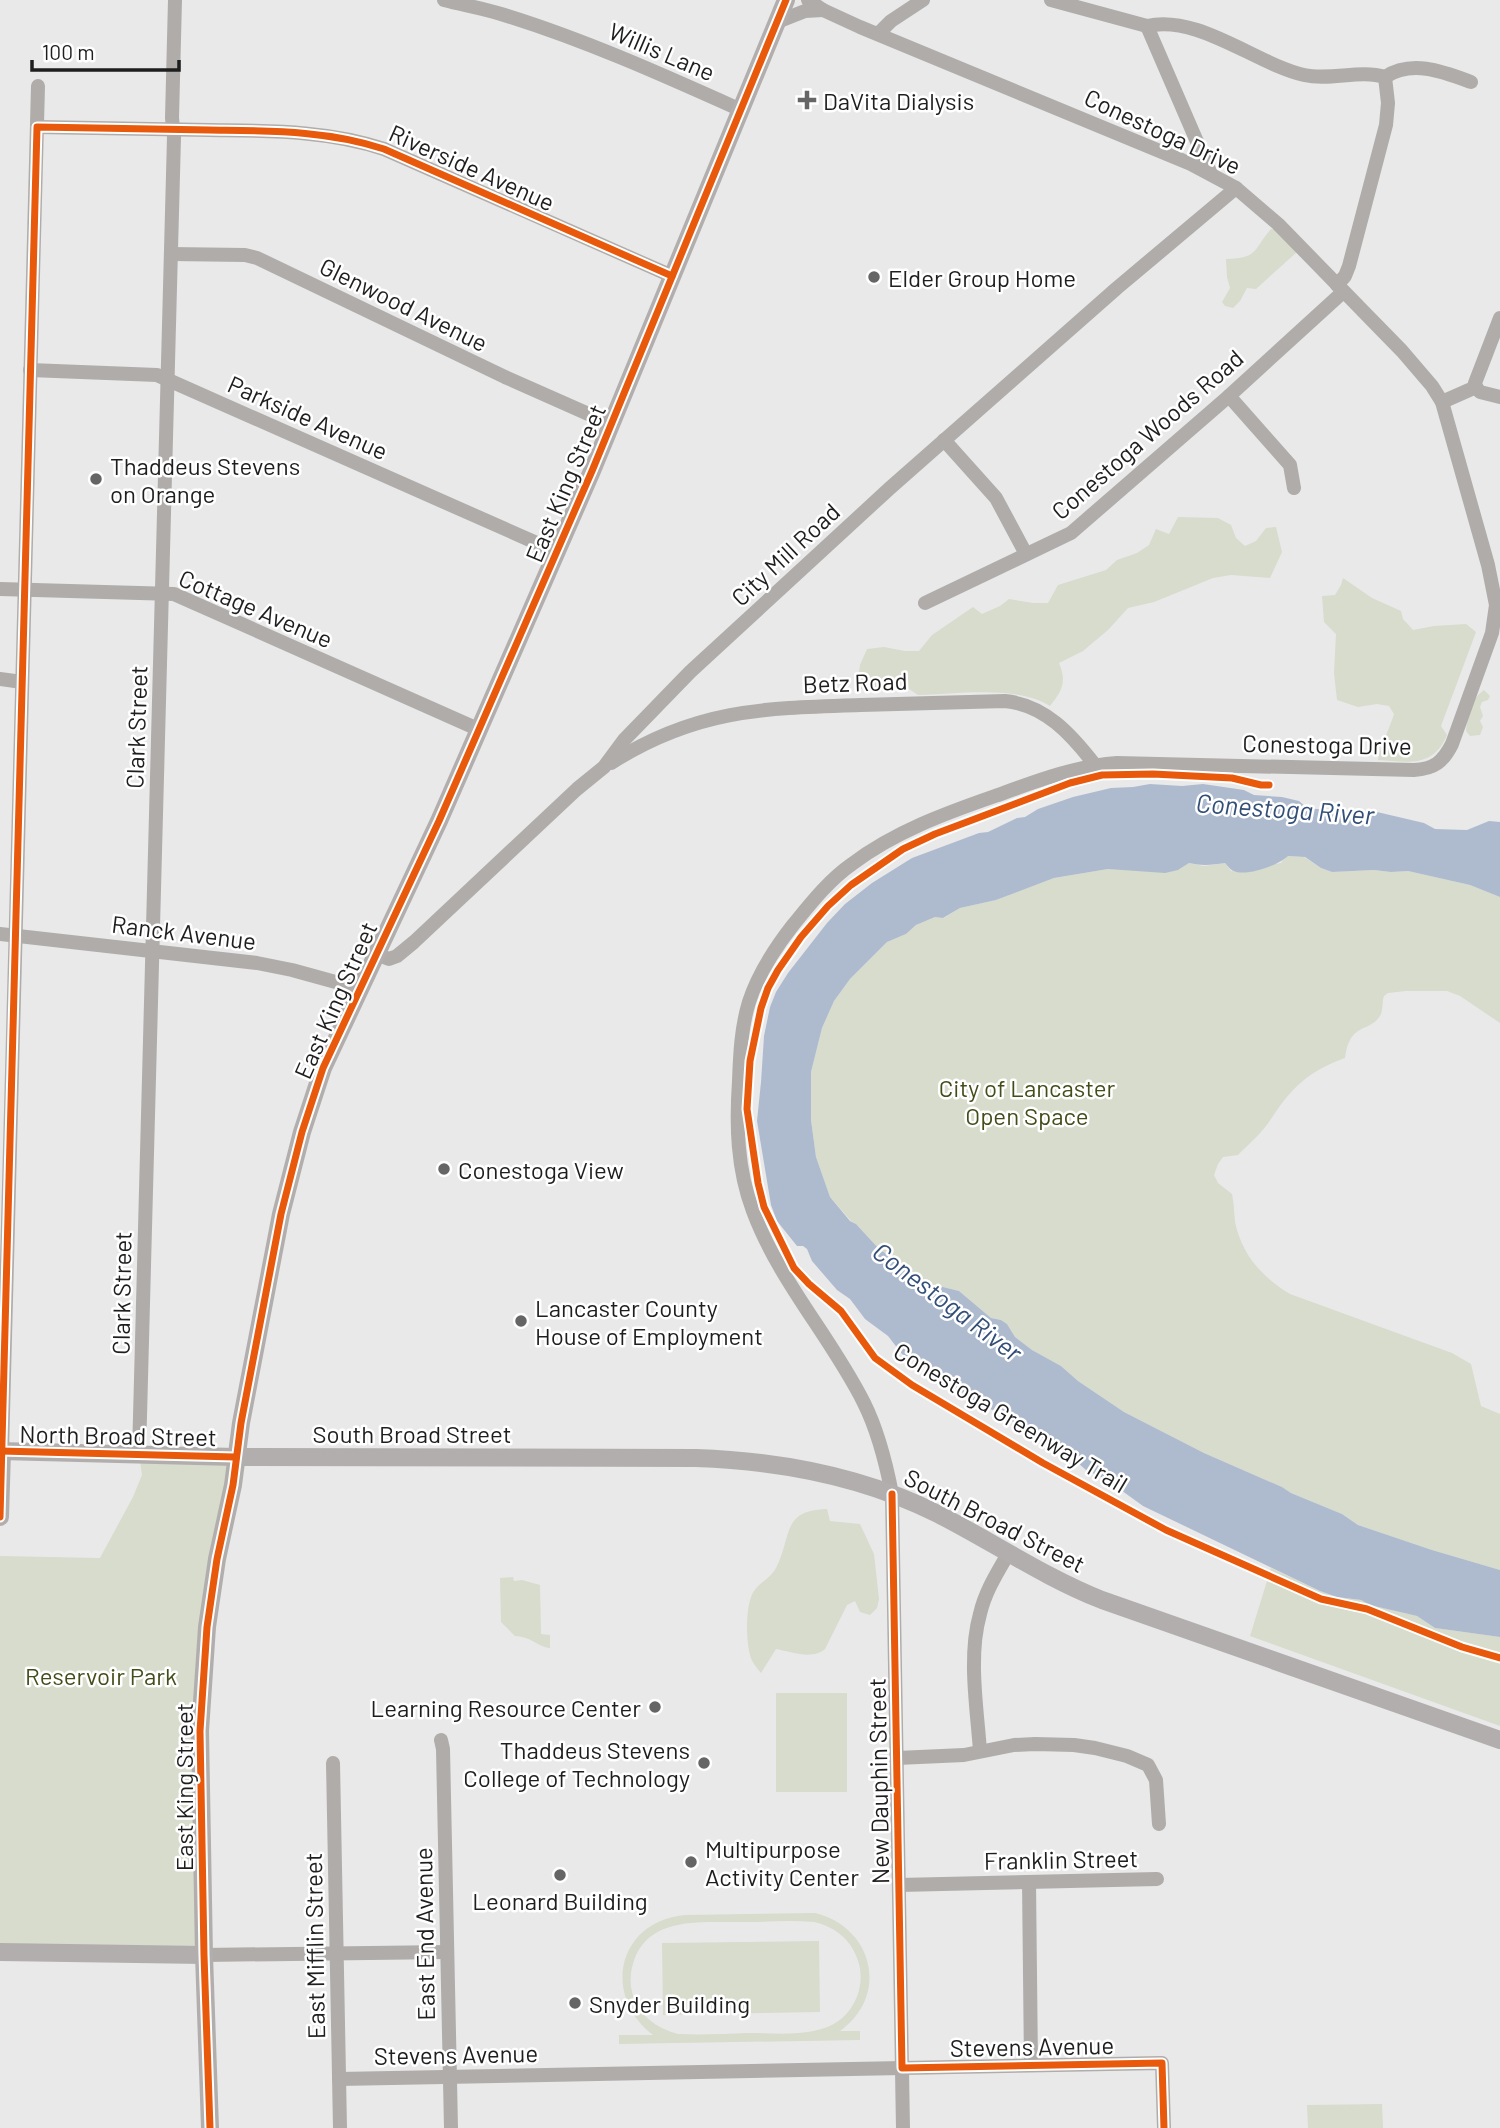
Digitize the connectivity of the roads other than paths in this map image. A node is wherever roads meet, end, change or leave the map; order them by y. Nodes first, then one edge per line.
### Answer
1 (175, 0) edge
2 (444, 0) edge
3 (786, 0) edge
4 (808, 0) edge
5 (923, 0) edge
6 (1051, 0) edge
7 (823, 10) junction
8 (777, 22) junction
9 (1147, 26) junction
10 (879, 33) junction
11 (1385, 77) junction
12 (1471, 82) dead end
13 (38, 86) dead end
14 (741, 110) junction
15 (37, 127) junction
16 (173, 129) junction
17 (1211, 174) junction
18 (1236, 188) junction
19 (171, 254) junction
20 (672, 276) junction
21 (1340, 289) junction
22 (1500, 318) edge
23 (30, 370) junction
24 (168, 380) junction
25 (1476, 387) junction
26 (1229, 396) junction
27 (1500, 397) edge
28 (1442, 402) junction
29 (611, 424) junction
30 (944, 440) junction
31 (1294, 488) dead end
32 (557, 552) junction
33 (1026, 554) junction
34 (1494, 564) edge
35 (0, 589) edge
36 (25, 589) junction
37 (162, 593) junction
38 (925, 603) dead end
39 (0, 679) edge
40 (22, 682) junction
41 (480, 730) junction
42 (1094, 765) junction
43 (604, 767) junction
44 (0, 934) edge
45 (15, 936) junction
46 (153, 951) junction
47 (376, 954) junction
48 (360, 989) junction
49 (1, 1451) edge
50 (139, 1454) junction
51 (236, 1457) junction
52 (892, 1494) junction
53 (0, 1517) edge
54 (1008, 1554) junction
55 (441, 1740) dead end
56 (1500, 1740) edge
57 (980, 1751) junction
58 (897, 1758) junction
59 (333, 1763) dead end
60 (1159, 1824) dead end
61 (1157, 1879) dead end
62 (1029, 1882) junction
63 (898, 1885) junction
64 (0, 1951) edge
65 (447, 1952) junction
66 (336, 1954) junction
67 (204, 1955) junction
68 (1031, 2065) junction
69 (902, 2068) junction
70 (450, 2077) junction
71 (339, 2079) junction
72 (210, 2128) edge
73 (340, 2128) edge
74 (451, 2128) edge
75 (903, 2128) edge
76 (1164, 2128) edge

1 - 16 street, Clark Street
2 - 14 street, Willis Lane
3 - 8 main road, East King Street
4 - 7 street, Conestoga Drive
5 - 10 street
6 - 9 street
7 - 8 street
7 - 10 street, Conestoga Drive
8 - 14 main road, East King Street
9 - 11 street
9 - 17 street
10 - 17 street, Conestoga Drive
11 - 12 street
11 - 21 street, Conestoga Woods Road
13 - 15 street
14 - 20 main road, East King Street
15 - 16 street, Riverside Avenue
15 - 23 street
16 - 19 street, Clark Street
16 - 20 street, Riverside Avenue
17 - 18 street, Conestoga Drive
18 - 21 street, Conestoga Drive
18 - 30 street, City Mill Road
19 - 24 street, Clark Street
19 - 29 street, Glenwood Avenue
20 - 29 main road, East King Street
21 - 26 street, Conestoga Woods Road
21 - 28 street, Conestoga Drive
22 - 25 street
23 - 24 street, Parkside Avenue
23 - 36 street
24 - 32 street, Parkside Avenue
24 - 37 street, Clark Street
25 - 27 street
25 - 28 street
26 - 31 street
26 - 33 street, Conestoga Woods Road
28 - 34 street, Conestoga Drive
29 - 32 main road, East King Street
30 - 33 street
30 - 43 street, City Mill Road
32 - 41 main road, East King Street
33 - 38 street, Conestoga Woods Road
34 - 42 street, Conestoga Drive
35 - 36 street, Cottage Avenue
36 - 37 street, Cottage Avenue
36 - 40 street
37 - 41 street, Cottage Avenue
37 - 46 street, Clark Street
39 - 40 street
40 - 45 street
41 - 47 main road, East King Street
42 - 43 street, Betz Road
42 - 52 street, Conestoga Drive
43 - 47 street, City Mill Road
44 - 45 street, Ranck Avenue
45 - 46 street, Ranck Avenue
45 - 49 street
46 - 48 street, Ranck Avenue
46 - 50 street, Clark Street
47 - 48 main road, East King Street
48 - 51 main road, East King Street
49 - 50 main road, North Broad Street
49 - 53 main road
50 - 51 main road, North Broad Street
51 - 52 main road, South Broad Street
51 - 67 main road, East King Street
52 - 54 main road, South Broad Street
52 - 58 street, New Dauphin Street
54 - 56 main road, South Broad Street
54 - 57 street
55 - 65 street, East End Avenue
57 - 58 street
57 - 60 street
58 - 63 street, New Dauphin Street
59 - 66 street, East Mifflin Street
61 - 62 street, Franklin Street
62 - 63 street, Franklin Street
62 - 68 street
63 - 69 street, New Dauphin Street
64 - 67 main road
65 - 66 street
65 - 70 street, East End Avenue
66 - 67 street
66 - 71 street, East Mifflin Street
67 - 72 main road, East King Street
68 - 69 street, Stevens Avenue
68 - 76 street, Stevens Avenue
69 - 70 street, Stevens Avenue
69 - 75 street, New Dauphin Street
70 - 71 street, Stevens Avenue
70 - 74 street, East End Avenue
71 - 73 street, East Mifflin Street

